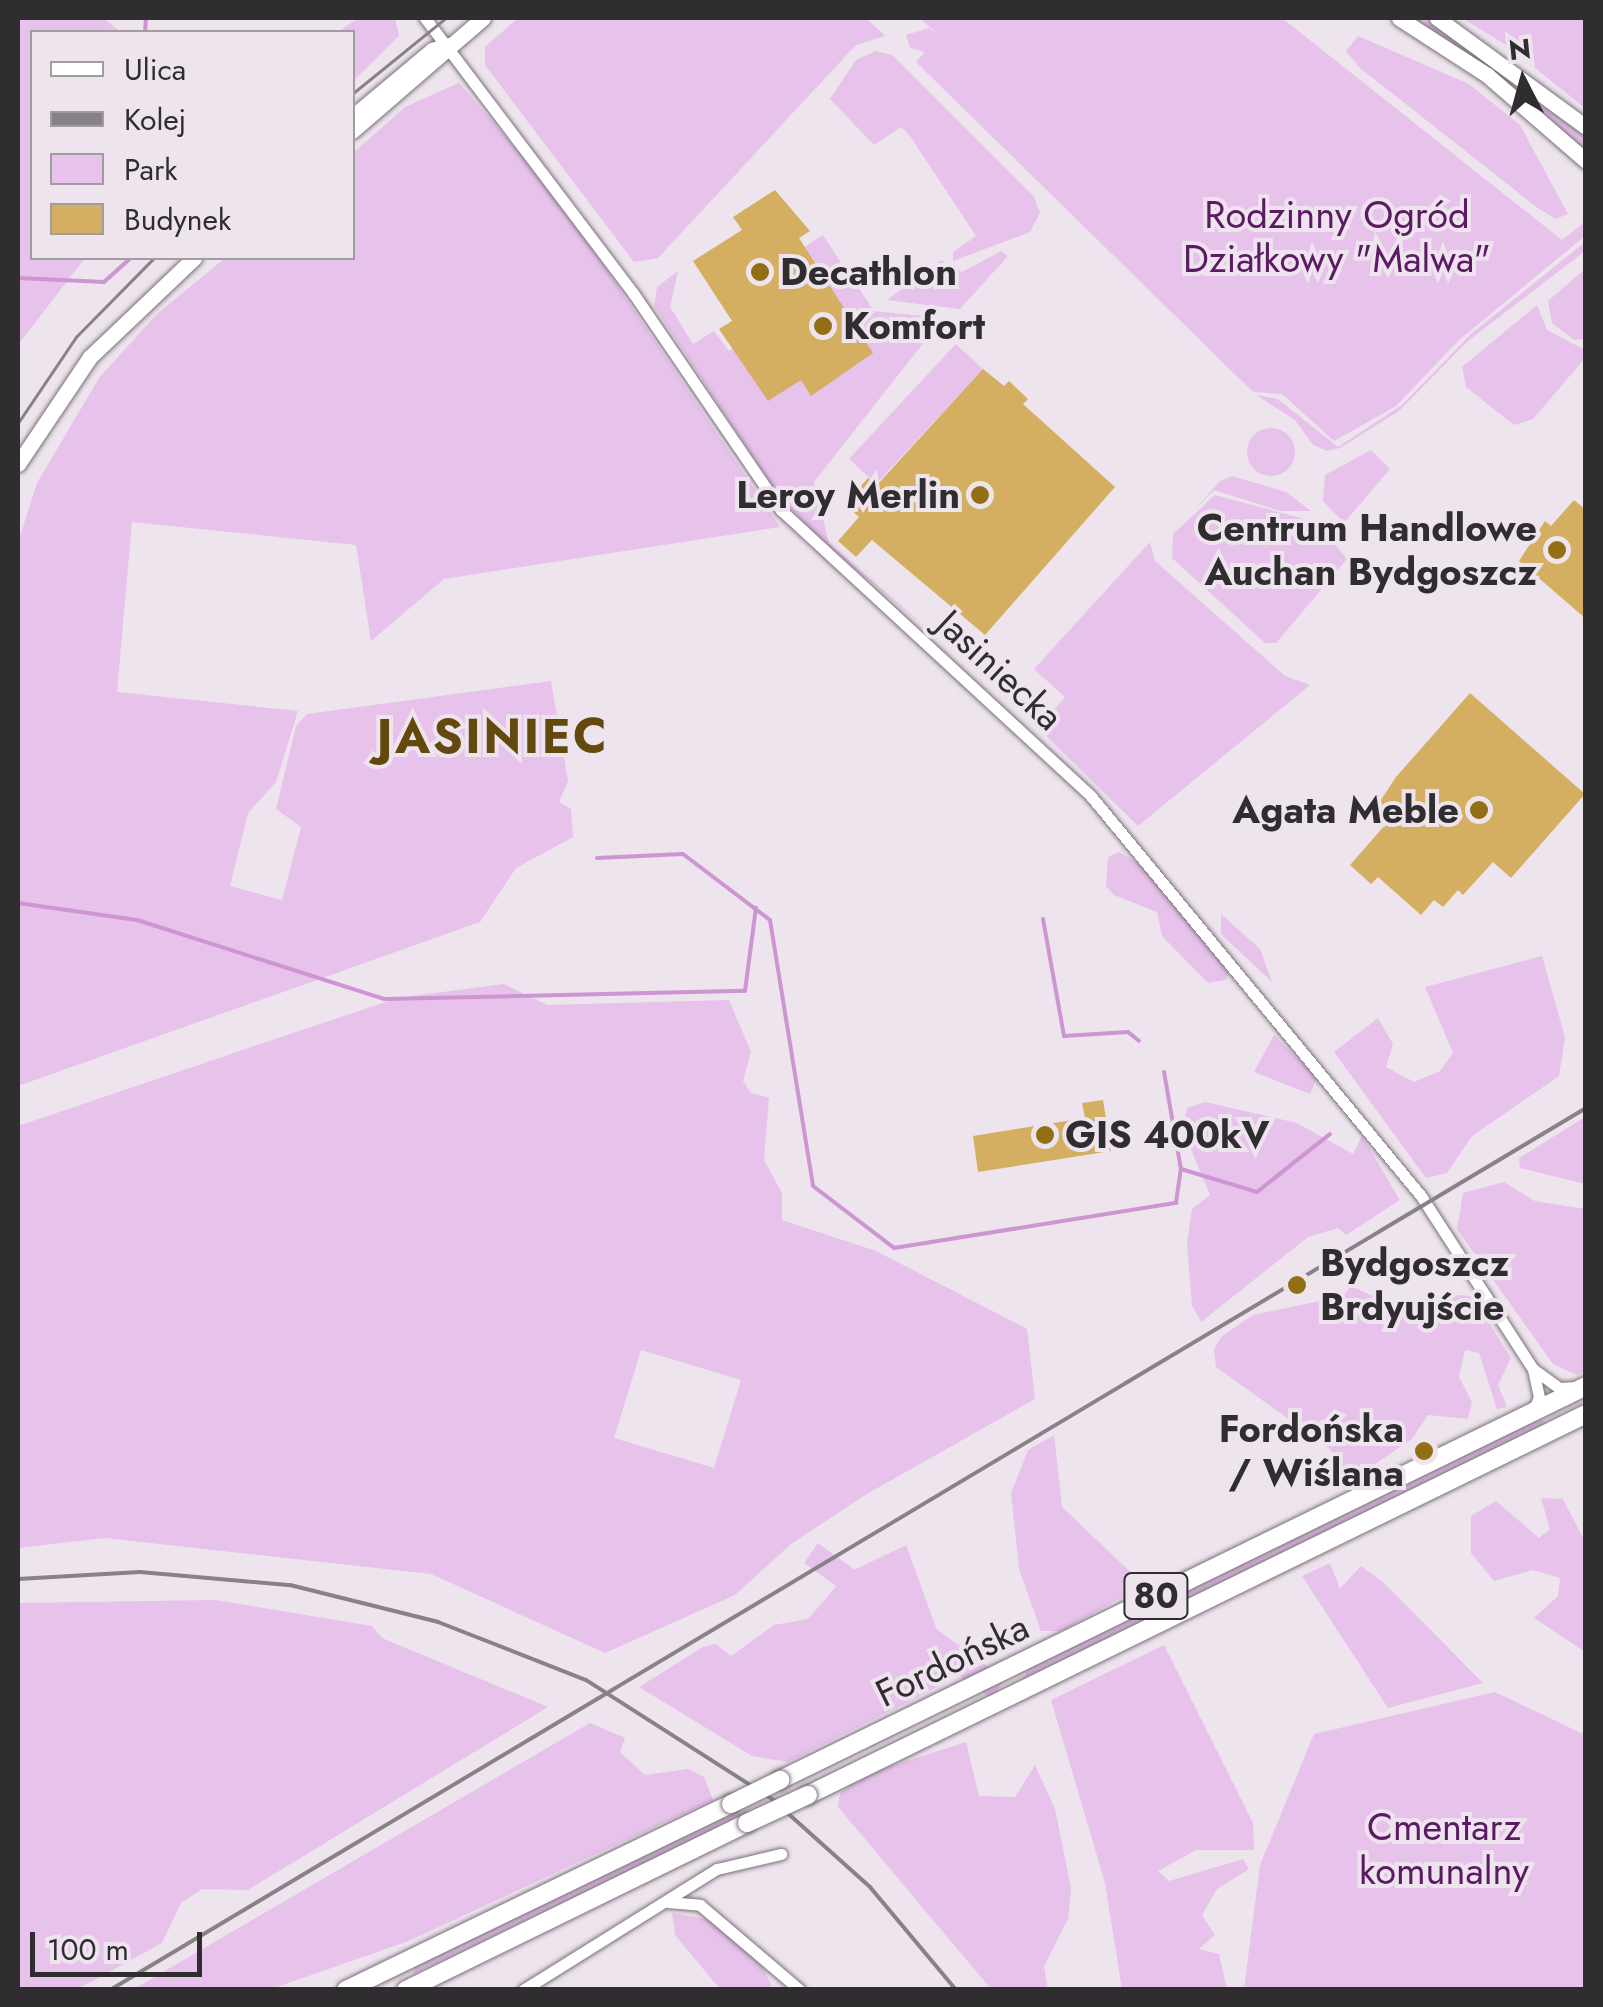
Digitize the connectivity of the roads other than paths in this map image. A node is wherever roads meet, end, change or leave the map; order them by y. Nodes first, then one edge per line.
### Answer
1 (425, 18) edge
2 (483, 18) edge
3 (1400, 18) edge
4 (1436, 18) edge
5 (448, 45) junction
6 (355, 115) edge
7 (1586, 126) edge
8 (355, 128) edge
9 (1586, 161) edge
10 (192, 260) edge
11 (18, 464) edge
12 (1533, 1369) junction
13 (1586, 1386) edge
14 (1532, 1414) junction
15 (1586, 1414) edge
16 (781, 1854) dead end
17 (664, 1903) junction
18 (402, 1962) junction
19 (412, 1988) edge
20 (346, 1990) edge
21 (523, 1990) edge
22 (800, 1990) edge

1 - 5 street, Jasiniecka
2 - 5 street
3 - 9 street
4 - 7 street
5 - 6 street
5 - 8 street
5 - 12 street, Jasiniecka
10 - 11 street
12 - 13 street
12 - 14 street
13 - 14 main road, Fordońska / 80
14 - 18 main road, Fordońska / 80, bridge
15 - 19 main road, Fordońska / 80, bridge
16 - 17 street
17 - 21 street
17 - 22 street
18 - 19 street
18 - 20 main road, Fordońska / 80

